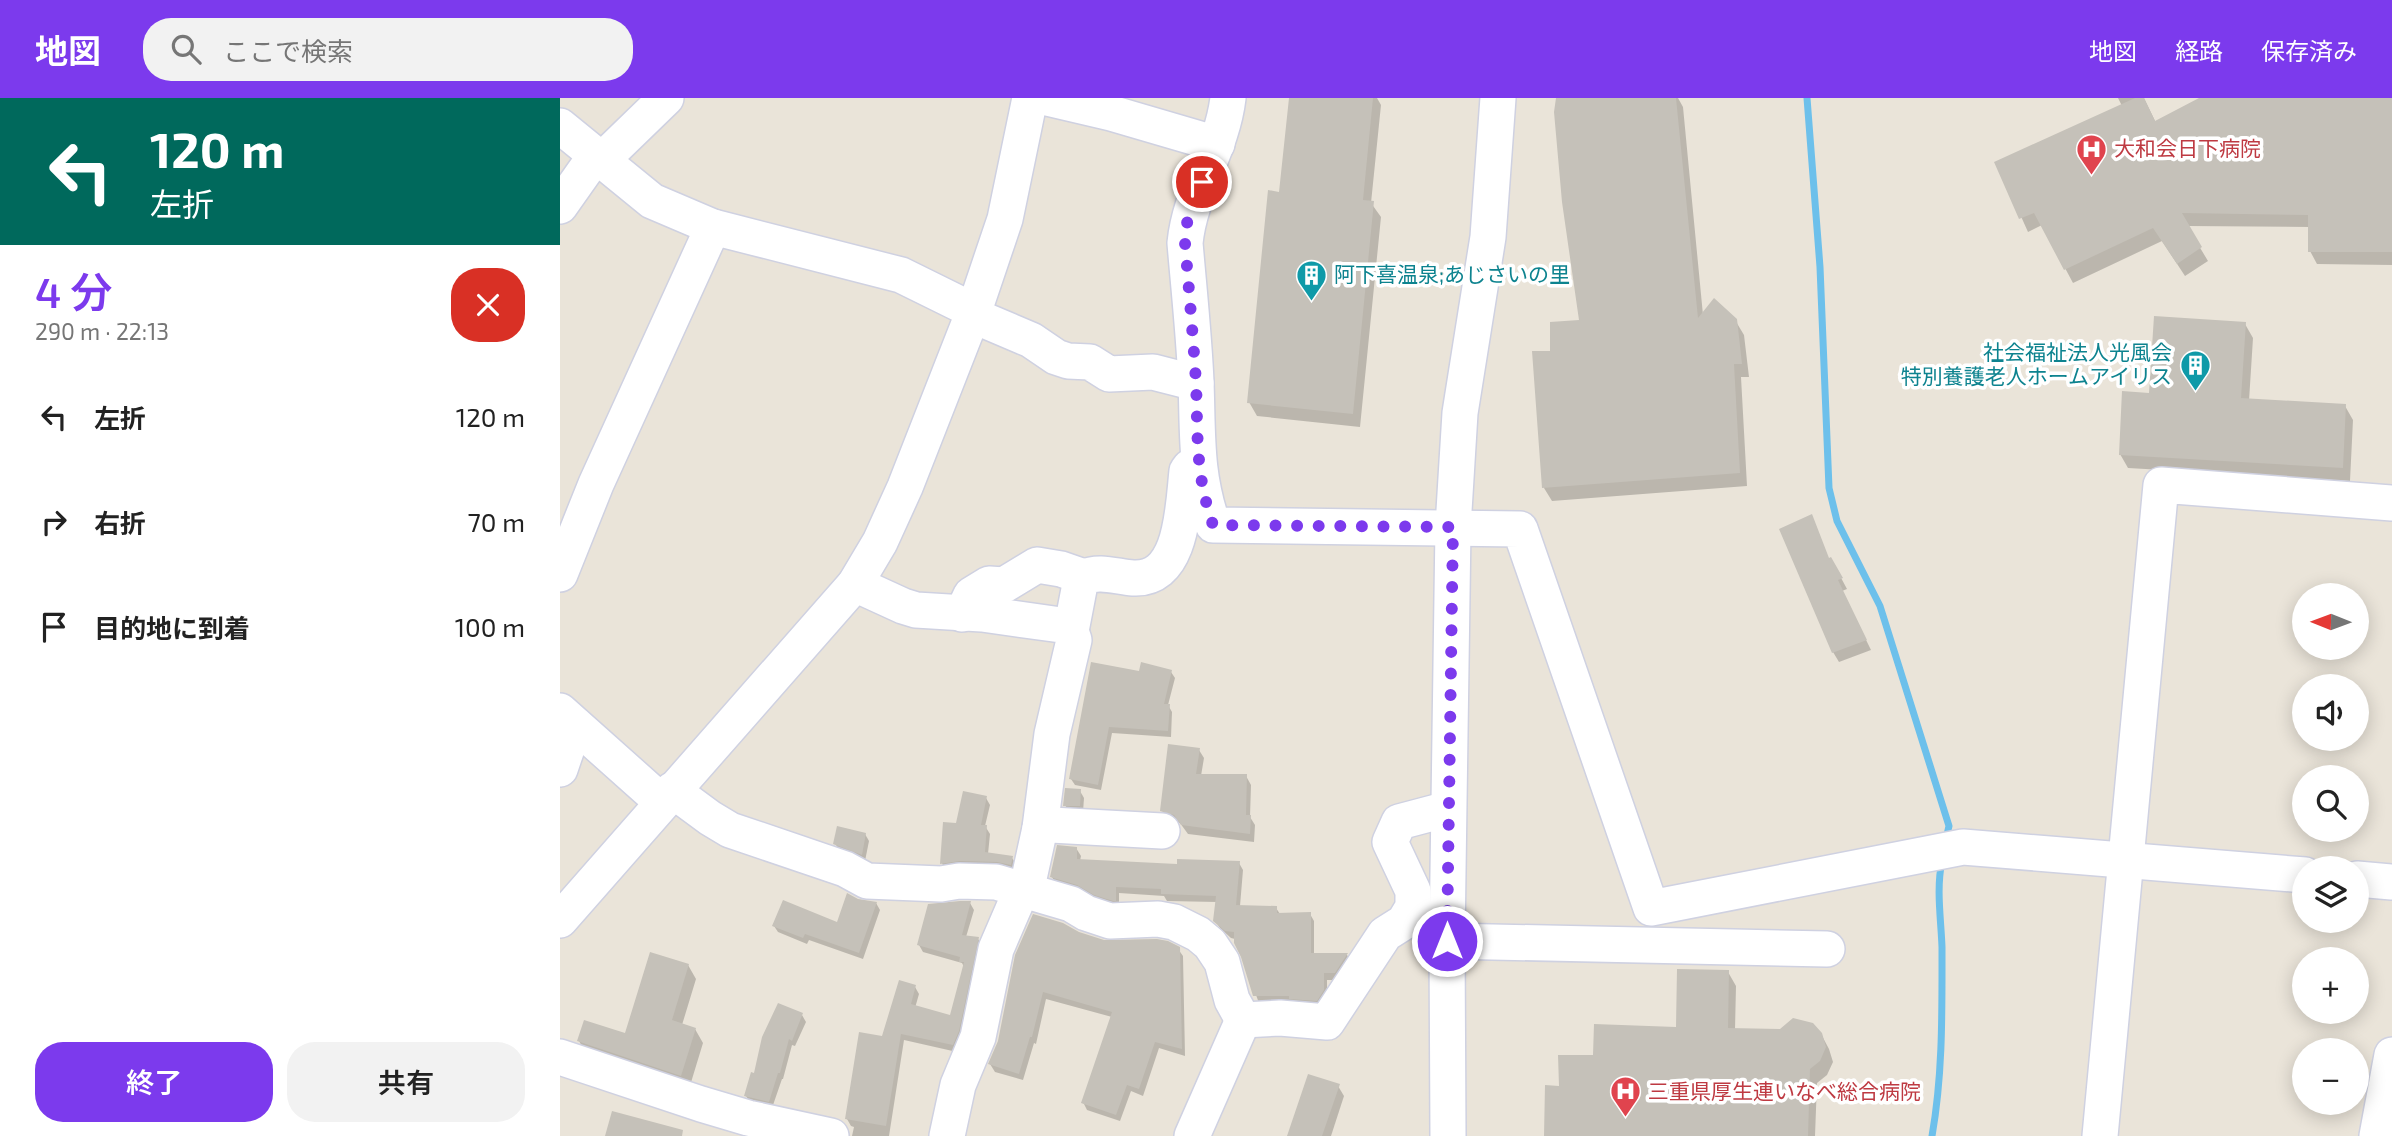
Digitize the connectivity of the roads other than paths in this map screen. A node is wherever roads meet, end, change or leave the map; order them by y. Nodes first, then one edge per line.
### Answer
1 (666, 98) edge
2 (1030, 98) edge
3 (1047, 98) edge
4 (1228, 98) edge
5 (1498, 98) edge
6 (560, 126) edge
7 (1217, 144) junction
8 (599, 158) junction
9 (560, 206) edge
10 (713, 227) junction
11 (973, 313) junction
12 (1196, 383) junction
13 (1197, 456) junction
14 (2392, 503) edge
15 (1453, 527) junction
16 (560, 574) edge
17 (1084, 578) junction
18 (855, 584) junction
19 (962, 614) junction
20 (1071, 631) junction
21 (568, 718) edge
22 (560, 769) edge
23 (667, 796) junction
24 (1448, 809) junction
25 (1040, 828) junction
26 (1161, 831) dead end
27 (2125, 861) junction
28 (2292, 874) edge
29 (2369, 881) edge
30 (2392, 882) edge
31 (1024, 892) junction
32 (560, 920) edge
33 (1447, 941) junction
34 (1827, 949) dead end
35 (1243, 1020) junction
36 (2392, 1055) edge
37 (560, 1057) edge
38 (831, 1136) edge
39 (947, 1136) edge
40 (1192, 1136) edge
41 (1448, 1136) edge
42 (2099, 1136) edge
43 (2376, 1136) edge

1 - 8 street
2 - 11 street
3 - 7 street
4 - 7 street
5 - 15 street
6 - 8 street
7 - 12 street
8 - 9 street
8 - 10 street
10 - 11 street
10 - 16 street
11 - 12 street
11 - 18 street
12 - 13 street
13 - 15 street
13 - 17 street
14 - 27 street
15 - 24 street
15 - 27 street
17 - 19 street
17 - 20 street
18 - 19 street
18 - 23 street
19 - 20 street
20 - 25 street
21 - 22 street
21 - 23 street
23 - 31 street
23 - 32 street
24 - 33 street
24 - 35 street
25 - 26 street
25 - 31 street
27 - 28 street
27 - 42 street
29 - 30 street
31 - 35 street
31 - 39 street
33 - 34 street
33 - 41 street
35 - 40 street
36 - 43 street
37 - 38 street

